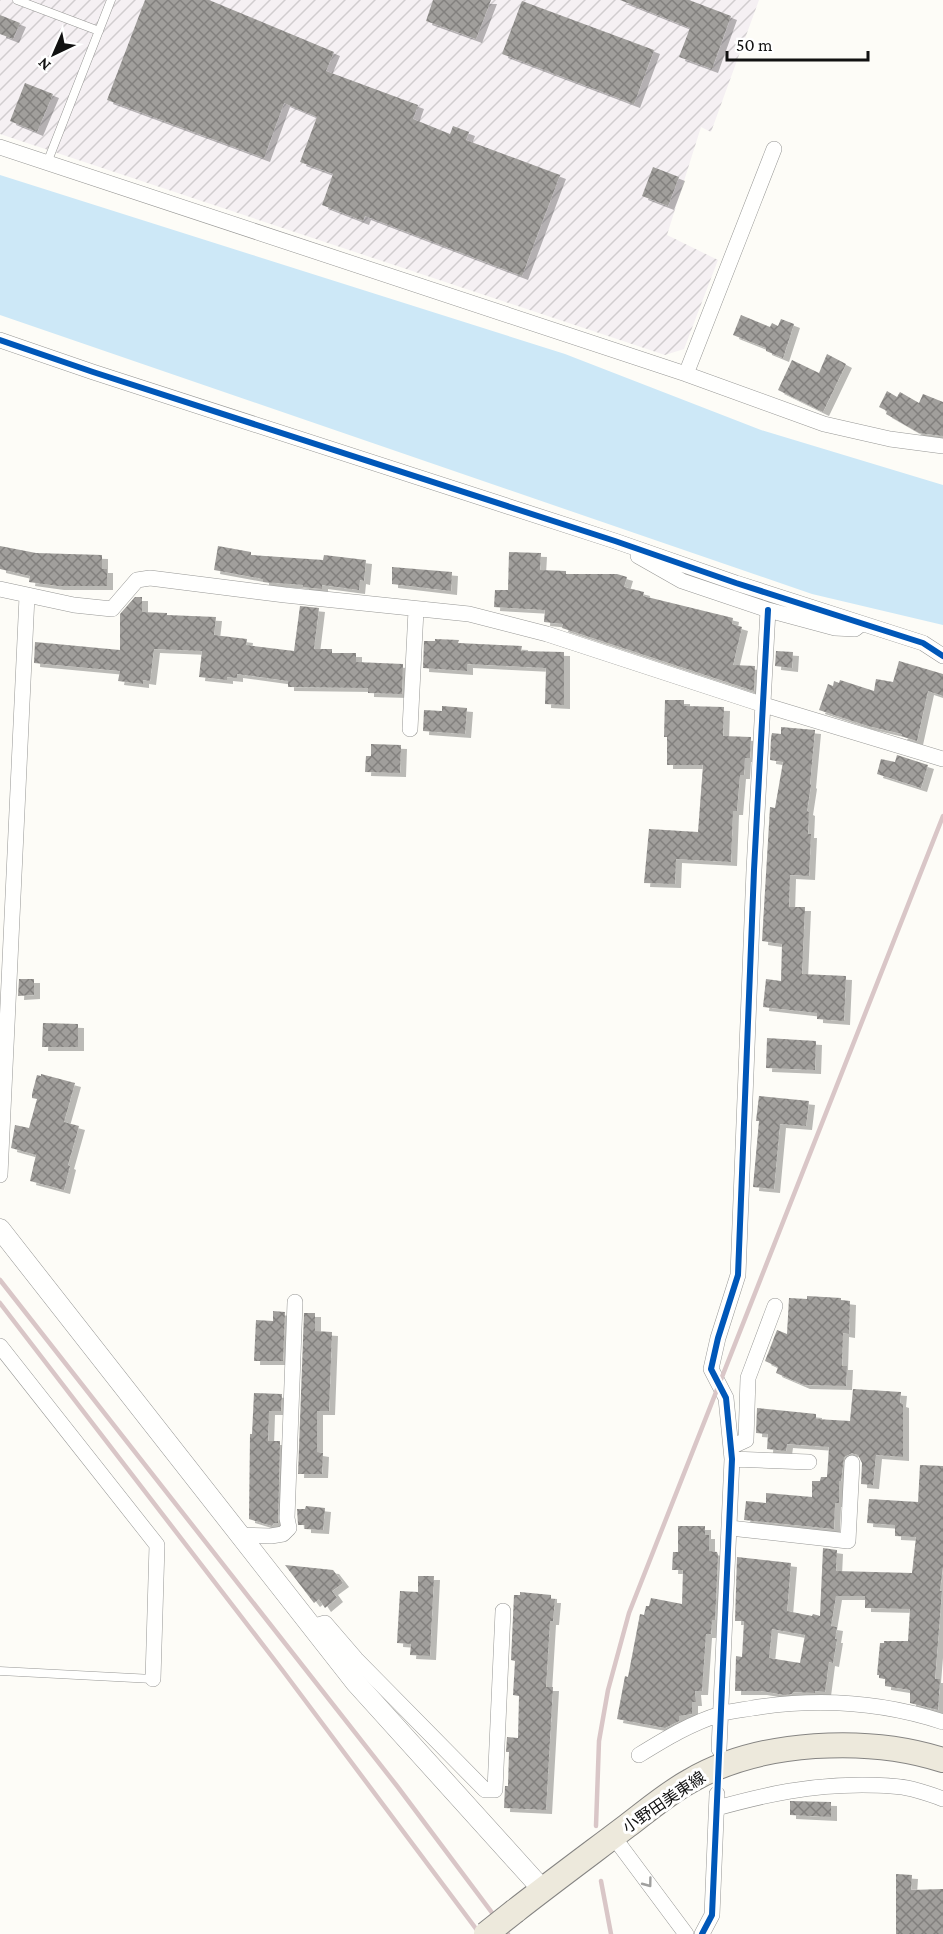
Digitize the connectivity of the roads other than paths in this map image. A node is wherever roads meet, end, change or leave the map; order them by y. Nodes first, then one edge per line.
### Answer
1 (17, 0) edge
2 (111, 0) edge
3 (99, 31) junction
4 (0, 147) edge
5 (774, 149) dead end
6 (47, 164) junction
7 (0, 340) edge
8 (686, 374) junction
9 (943, 446) edge
10 (615, 541) junction
11 (0, 589) edge
12 (27, 596) junction
13 (416, 610) junction
14 (768, 610) junction
15 (863, 623) junction
16 (943, 656) edge
17 (764, 705) junction
18 (410, 729) dead end
19 (943, 759) edge
20 (0, 1175) edge
21 (0, 1229) edge
22 (295, 1302) dead end
23 (775, 1306) dead end
24 (0, 1346) edge
25 (731, 1453) junction
26 (809, 1462) dead end
27 (852, 1463) dead end
28 (730, 1528) junction
29 (238, 1535) junction
30 (503, 1611) dead end
31 (312, 1627) junction
32 (0, 1671) edge
33 (153, 1679) joint
34 (722, 1713) junction
35 (943, 1722) edge
36 (719, 1749) dead end
37 (639, 1755) dead end
38 (943, 1760) edge
39 (943, 1798) edge
40 (613, 1836) junction
41 (543, 1890) junction
42 (486, 1934) edge
43 (686, 1934) edge
44 (702, 1934) edge

1 - 3 lane
2 - 3 lane
3 - 6 lane
4 - 6 street
5 - 8 street
6 - 8 street
7 - 10 street
8 - 9 street
10 - 14 street
10 - 15 street
11 - 12 street
12 - 13 street
12 - 20 street
13 - 17 street
13 - 18 street
14 - 15 street
14 - 17 street
15 - 16 street
17 - 19 street
17 - 25 street
21 - 29 street
22 - 29 street
23 - 25 street
24 - 33 street
25 - 26 street
25 - 28 street
27 - 28 street
28 - 34 street
29 - 31 street
30 - 31 street
31 - 41 street
32 - 33 lane
34 - 35 street
34 - 36 street
34 - 37 street
38 - 40 main road, 小野田美東線
39 - 44 street
40 - 41 main road, 小野田美東線
40 -> 43 street
41 - 42 main road, 小野田美東線, bridge

